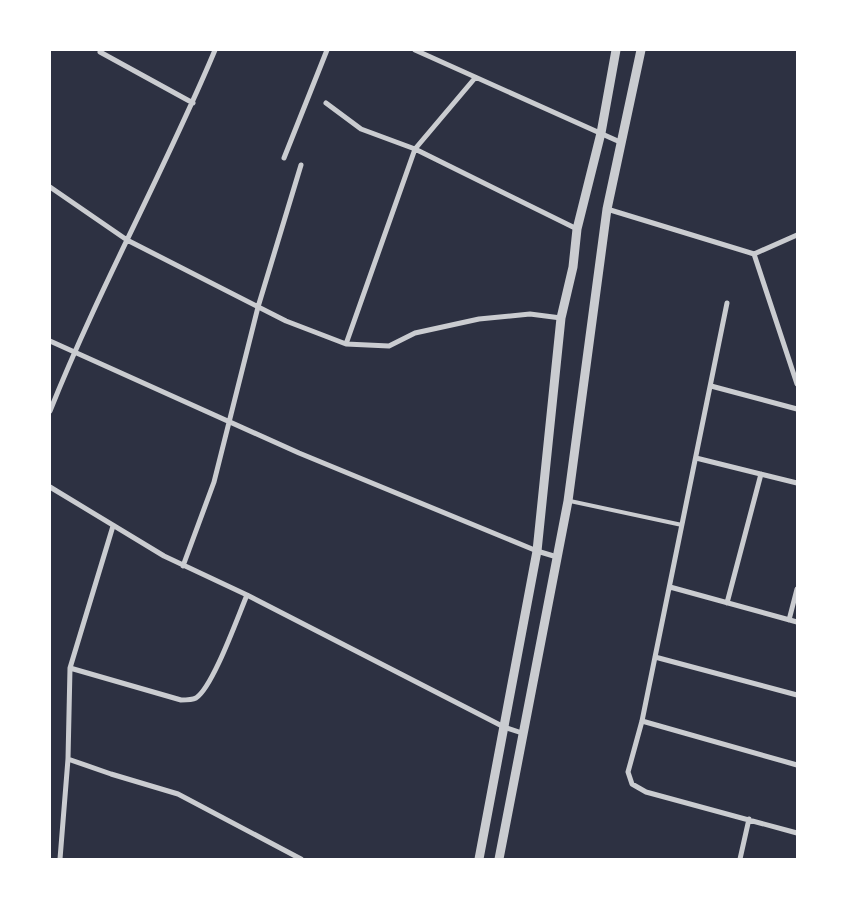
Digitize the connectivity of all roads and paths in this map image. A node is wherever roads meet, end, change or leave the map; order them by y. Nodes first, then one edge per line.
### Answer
1 (215, 50) edge
2 (327, 50) edge
3 (415, 50) edge
4 (616, 50) edge
5 (641, 50) edge
6 (100, 52) dead end
7 (475, 78) junction
8 (193, 103) junction
9 (326, 103) dead end
10 (601, 133) junction
11 (620, 142) junction
12 (415, 149) junction
13 (284, 158) dead end
14 (301, 165) dead end
15 (50, 187) edge
16 (607, 209) junction
17 (577, 229) junction
18 (797, 235) edge
19 (127, 240) junction
20 (754, 254) junction
21 (728, 303) dead end
22 (258, 307) junction
23 (561, 318) junction
24 (50, 341) edge
25 (346, 344) junction
26 (74, 351) junction
27 (797, 384) edge
28 (711, 386) junction
29 (797, 409) edge
30 (50, 411) edge
31 (229, 421) junction
32 (696, 458) junction
33 (761, 474) junction
34 (797, 483) edge
35 (50, 487) edge
36 (568, 501) junction
37 (682, 525) junction
38 (112, 526) junction
39 (537, 551) junction
40 (556, 557) junction
41 (183, 566) junction
42 (670, 587) junction
43 (797, 589) edge
44 (247, 595) junction
45 (727, 603) junction
46 (789, 620) junction
47 (797, 622) edge
48 (655, 657) junction
49 (70, 668) junction
50 (797, 695) edge
51 (642, 721) junction
52 (504, 727) junction
53 (522, 733) junction
54 (68, 759) junction
55 (797, 764) edge
56 (749, 820) junction
57 (797, 833) edge
58 (60, 859) edge
59 (301, 859) edge
60 (479, 859) edge
61 (498, 859) edge
62 (740, 859) edge

1 - 8 street
2 - 13 street
3 - 7 street
4 - 10 street
5 - 11 street
6 - 8 street
7 - 10 street
7 - 12 street
8 - 19 street
9 - 12 street
10 - 11 street
10 - 17 street
11 - 16 street
12 - 17 street
12 - 25 street
14 - 22 street
15 - 19 street
16 - 20 street
16 - 36 street
17 - 23 street
18 - 20 street
19 - 22 street
19 - 26 street
20 - 27 street
21 - 28 street
22 - 25 street
22 - 31 street
23 - 25 street
23 - 39 street
24 - 26 street
26 - 30 street
26 - 31 street
28 - 29 street
28 - 32 street
31 - 39 street
31 - 41 street
32 - 33 street
32 - 37 street
33 - 34 street
33 - 45 street
35 - 38 street
36 - 37 lane
36 - 40 street
37 - 42 street
38 - 41 street
38 - 49 street
39 - 40 street
39 - 52 street
40 - 53 street
41 - 44 street
42 - 45 street
42 - 48 street
43 - 46 street
44 - 49 street
44 - 52 street
45 - 46 street
46 - 47 street
48 - 50 street
48 - 51 street
49 - 54 street
51 - 55 street
51 - 56 street
52 - 53 street
52 - 60 street
53 - 61 street
54 - 58 street
54 - 59 street
56 - 57 street
56 - 62 street

